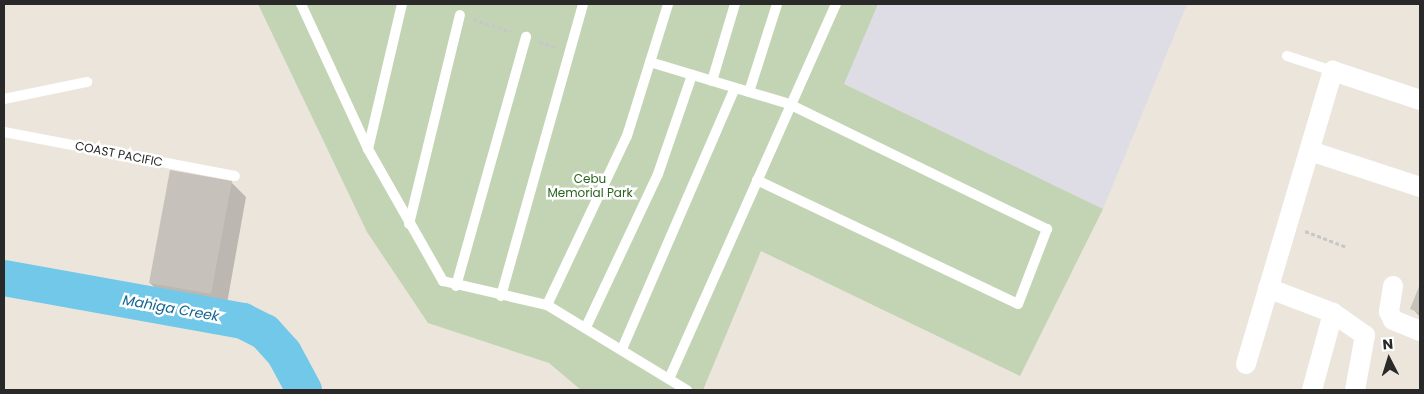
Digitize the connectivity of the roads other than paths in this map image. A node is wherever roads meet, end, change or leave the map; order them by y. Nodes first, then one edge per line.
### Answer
1 (302, 4) edge
2 (402, 4) edge
3 (583, 4) edge
4 (668, 4) edge
5 (735, 4) edge
6 (777, 4) edge
7 (836, 4) edge
8 (460, 15) dead end
9 (526, 37) dead end
10 (1287, 56) dead end
11 (650, 62) junction
12 (1334, 71) junction
13 (692, 75) junction
14 (712, 81) junction
15 (87, 82) dead end
16 (735, 88) junction
17 (749, 92) junction
18 (4, 99) edge
19 (1420, 100) edge
20 (790, 104) junction
21 (4, 132) edge
22 (368, 149) junction
23 (1310, 151) junction
24 (235, 176) dead end
25 (757, 180) junction
26 (1420, 188) edge
27 (409, 224) junction
28 (456, 286) junction
29 (1393, 286) dead end
30 (1268, 288) junction
31 (501, 296) junction
32 (547, 305) junction
33 (1333, 313) junction
34 (587, 325) junction
35 (1420, 331) edge
36 (622, 349) junction
37 (1246, 364) dead end
38 (669, 379) junction
39 (687, 390) edge
40 (1312, 390) edge
41 (1355, 390) edge

1 - 22 lane
2 - 22 lane
3 - 31 lane
4 - 11 lane
5 - 14 lane
6 - 17 lane
7 - 20 lane
8 - 27 lane
9 - 28 lane
10 - 12 lane
11 - 13 lane
11 - 32 lane
12 - 19 street
12 - 23 street
13 - 14 lane
13 - 34 lane
14 - 16 lane
15 - 18 lane
16 - 17 lane
16 - 36 lane
17 - 20 lane
20 - 25 lane
20 - 25 lane
21 - 24 lane, COAST PACIFIC
22 - 27 lane
23 - 26 street
23 - 30 street
25 - 38 lane
27 - 28 lane
28 - 31 lane
29 - 35 street
30 - 33 street
30 - 37 street
31 - 32 lane
32 - 34 lane
33 - 40 street
33 - 41 street
34 - 36 lane
36 - 38 lane
38 - 39 lane

